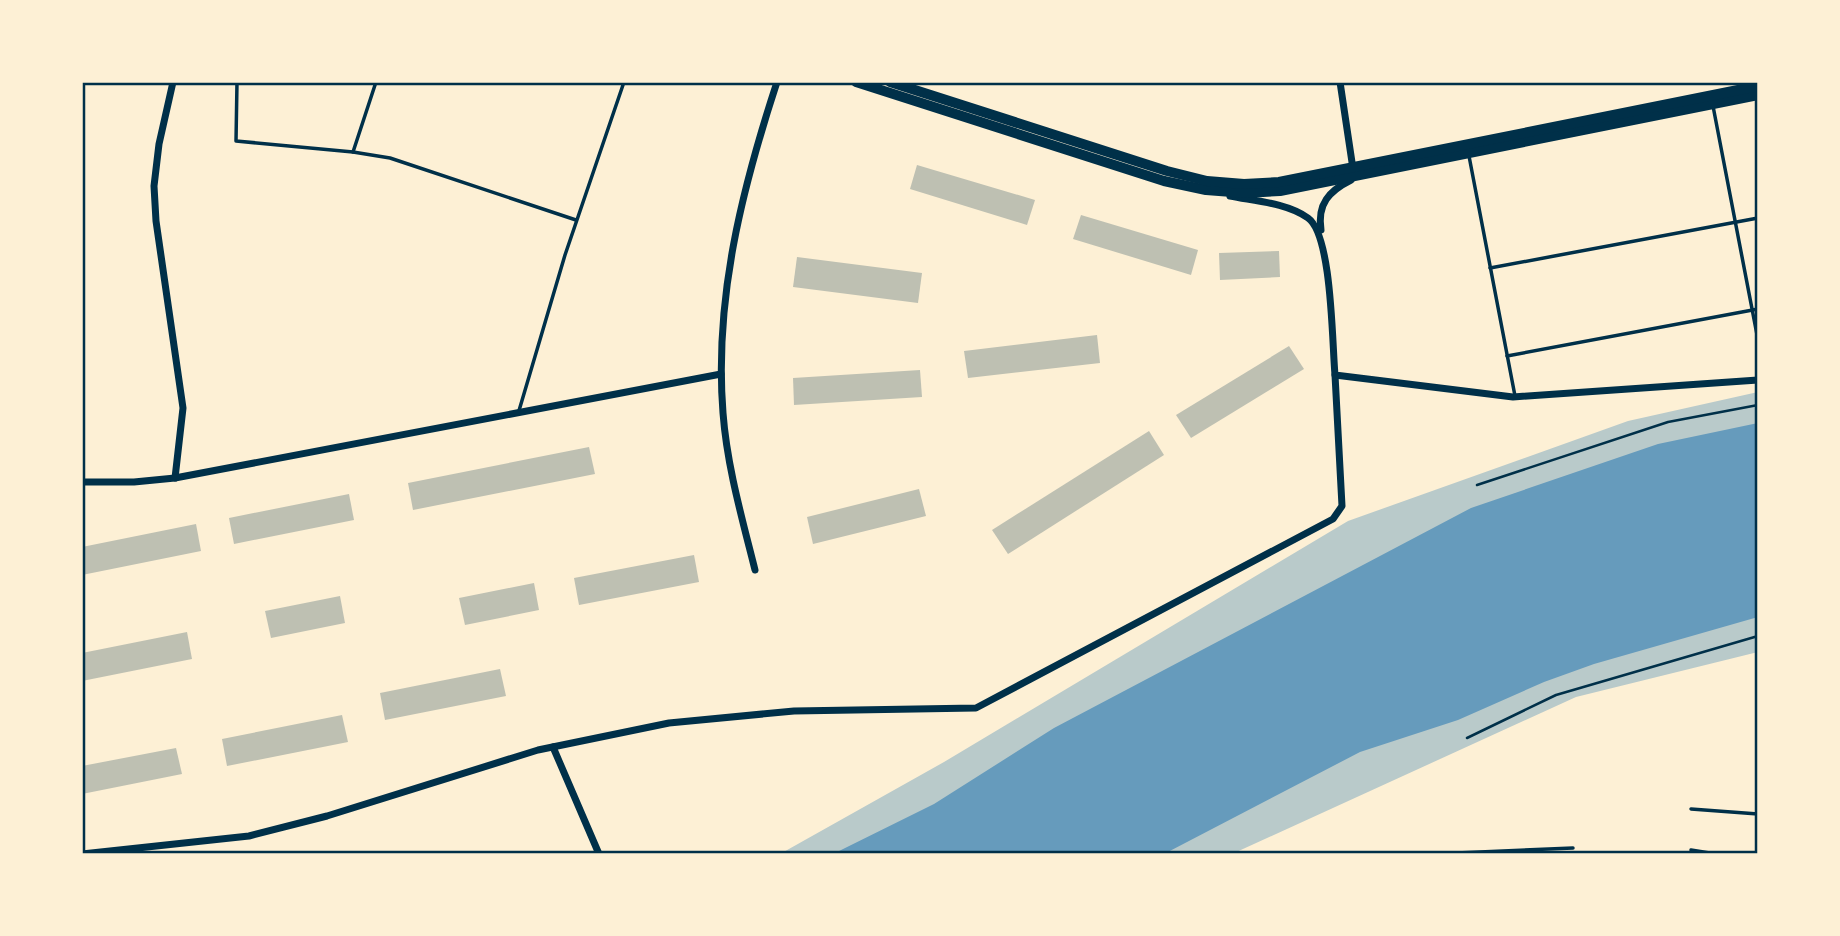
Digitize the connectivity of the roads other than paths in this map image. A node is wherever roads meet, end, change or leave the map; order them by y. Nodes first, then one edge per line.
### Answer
1 (173, 82) edge
2 (237, 82) edge
3 (376, 82) edge
4 (624, 82) edge
5 (777, 82) edge
6 (856, 82) edge
7 (890, 82) edge
8 (1340, 82) edge
9 (1758, 86) edge
10 (1758, 95) edge
11 (1713, 104) junction
12 (353, 152) junction
13 (1468, 154) junction
14 (1353, 174) junction
15 (1206, 190) junction
16 (1758, 218) edge
17 (576, 220) junction
18 (1735, 222) junction
19 (1322, 238) junction
20 (1490, 268) junction
21 (1755, 309) edge
22 (1758, 340) edge
23 (1507, 356) junction
24 (721, 374) junction
25 (1335, 374) junction
26 (1758, 380) edge
27 (1515, 397) junction
28 (518, 414) junction
29 (175, 478) junction
30 (82, 482) edge
31 (755, 570) dead end
32 (553, 747) junction
33 (1691, 809) dead end
34 (1758, 814) edge
35 (1573, 848) dead end
36 (1691, 850) dead end
37 (1483, 852) edge
38 (82, 854) edge
39 (599, 854) edge
40 (1433, 854) edge
41 (1716, 854) edge

1 - 29 street
2 - 12 lane
3 - 12 lane
4 - 17 lane
5 - 24 street
6 - 15 main road
7 - 14 main road
8 - 14 street
9 - 14 main road
10 - 11 main road
11 - 13 main road
11 - 18 lane
12 - 17 lane
13 - 14 main road
13 - 20 lane
14 - 15 main road
14 - 19 street
15 - 19 street
16 - 18 lane
17 - 28 lane
18 - 20 lane
18 - 21 lane
19 - 25 street
20 - 23 lane
21 - 22 lane
21 - 23 lane
23 - 27 lane
24 - 28 street
24 - 31 street
25 - 27 street
25 - 32 street
26 - 27 street
28 - 29 street
29 - 30 street
32 - 38 street
32 - 39 street
33 - 34 lane
35 - 37 lane
36 - 41 lane
37 - 40 lane

